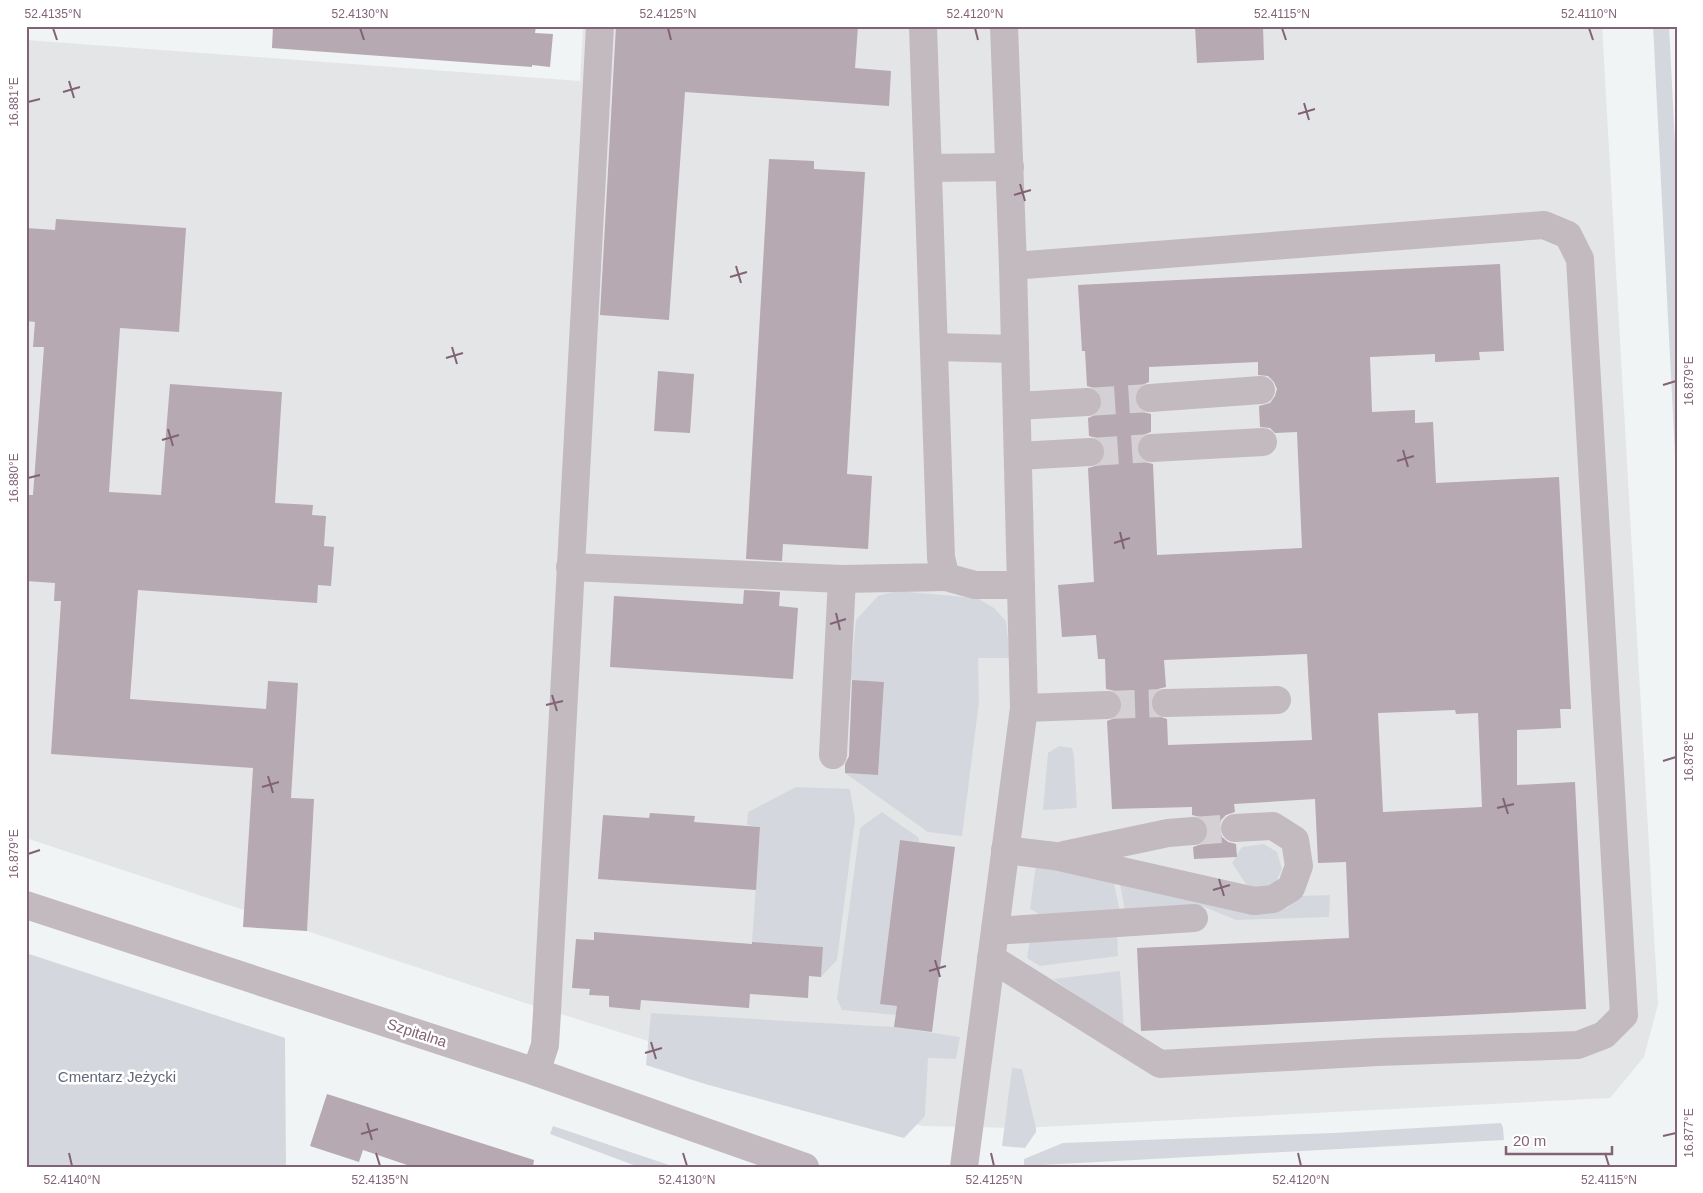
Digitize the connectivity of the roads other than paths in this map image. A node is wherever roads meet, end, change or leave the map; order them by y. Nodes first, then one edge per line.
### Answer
1 (600, 26) edge
2 (923, 26) edge
3 (1004, 26) edge
4 (1010, 167) junction
5 (928, 168) junction
6 (1013, 266) junction
7 (934, 347) junction
8 (1015, 349) junction
9 (1261, 390) dead end
10 (1150, 398) tunnel mouth
11 (1087, 402) tunnel mouth
12 (1017, 406) junction
13 (1263, 442) dead end
14 (1152, 448) tunnel mouth
15 (1090, 452) tunnel mouth
16 (1018, 456) junction
17 (570, 567) junction
18 (946, 577) junction
19 (842, 579) junction
20 (1021, 585) junction
21 (1277, 700) dead end
22 (1166, 703) tunnel mouth
23 (1106, 705) tunnel mouth
24 (1024, 708) junction
25 (833, 755) dead end
26 (1235, 828) tunnel mouth
27 (1192, 831) tunnel mouth
28 (1006, 850) junction
29 (1055, 856) junction
30 (26, 905) edge
31 (1194, 918) dead end
32 (995, 930) junction
33 (991, 958) junction
34 (536, 1072) junction
35 (791, 1164) edge
36 (964, 1167) edge

1 - 17 street
2 - 5 street
3 - 4 street
4 - 5 street
4 - 6 street
5 - 7 street
6 - 8 street
6 - 33 street
7 - 8 street
7 - 18 street
8 - 12 street
9 - 10 street
11 - 12 street
12 - 16 street
13 - 14 street
15 - 16 street
16 - 20 street
17 - 19 street
17 - 34 street
18 - 19 street
18 - 20 street
19 - 25 street
20 - 24 street
21 - 22 street
23 - 24 street
24 - 28 street
26 - 29 street
27 - 29 street
28 - 29 street
28 - 32 street
30 - 34 street, Szpitalna
31 - 32 street
32 - 33 street
33 - 36 street
34 - 35 street, Szpitalna

